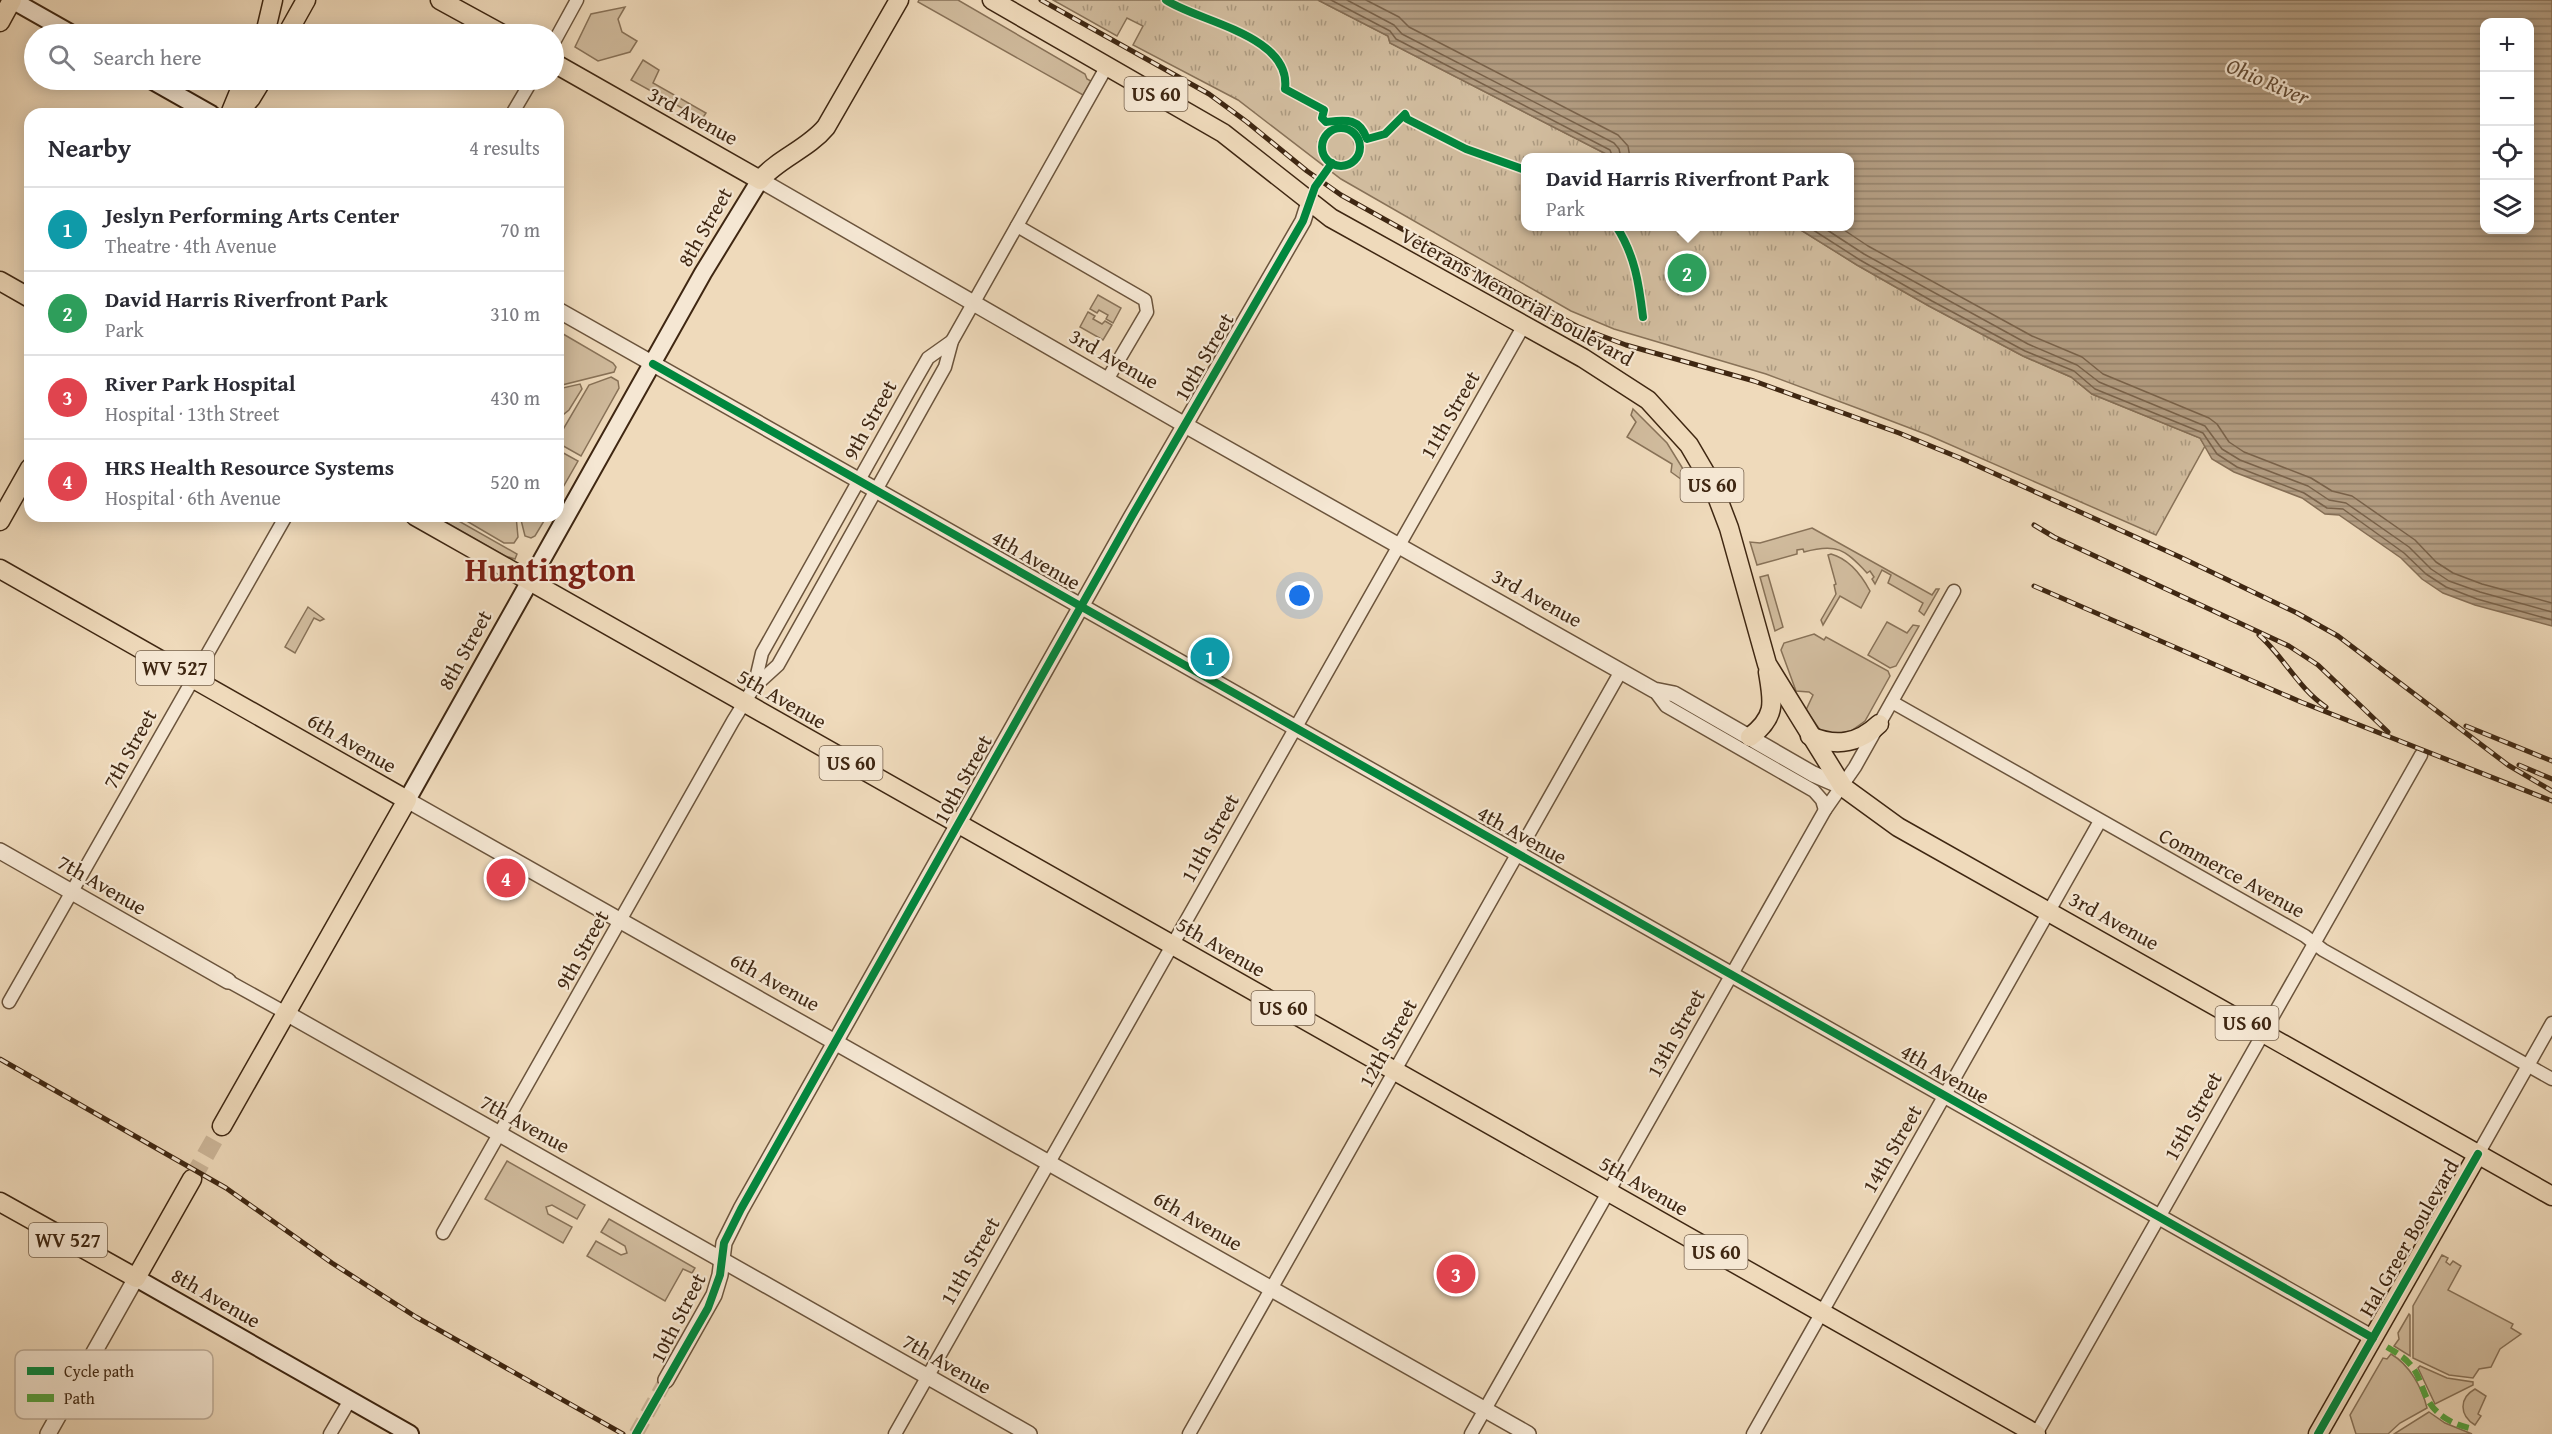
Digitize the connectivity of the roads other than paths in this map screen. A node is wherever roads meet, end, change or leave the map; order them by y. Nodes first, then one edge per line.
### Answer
1 (12, 0) edge
2 (273, 0) edge
3 (306, 0) edge
4 (428, 0) edge
5 (577, 0) edge
6 (898, 0) edge
7 (992, 0) edge
8 (445, 2) edge
9 (0, 22) edge
10 (54, 24) edge
11 (267, 24) edge
12 (293, 24) edge
13 (484, 24) edge
14 (564, 24) edge
15 (1107, 66) junction
16 (564, 69) edge
17 (169, 90) edge
18 (240, 90) edge
19 (256, 90) edge
20 (526, 90) edge
21 (200, 108) edge
22 (232, 108) edge
23 (242, 108) edge
24 (516, 108) edge
25 (760, 180) junction
26 (1309, 202) junction
27 (1017, 226) junction
28 (0, 281) edge
29 (24, 295) edge
30 (972, 304) junction
31 (564, 313) edge
32 (1524, 325) junction
33 (952, 341) junction
34 (653, 364) junction
35 (1107, 380) junction
36 (1185, 425) junction
37 (24, 479) edge
38 (859, 480) junction
39 (876, 489) junction
40 (0, 521) edge
41 (564, 521) edge
42 (283, 522) edge
43 (426, 522) edge
44 (563, 522) edge
45 (1398, 545) junction
46 (0, 569) edge
47 (530, 581) junction
48 (1954, 591) dead end
49 (1081, 606) junction
50 (1767, 664) junction
51 (1621, 671) junction
52 (193, 678) junction
53 (1654, 690) junction
54 (749, 695) junction
55 (1892, 702) junction
56 (1879, 724) junction
57 (1295, 727) junction
58 (1750, 736) junction
59 (1810, 736) junction
60 (2421, 755) dead end
61 (1843, 788) junction
62 (407, 800) junction
63 (1825, 810) junction
64 (2100, 821) junction
65 (959, 825) junction
66 (0, 851) edge
67 (1518, 853) junction
68 (72, 892) junction
69 (2050, 911) junction
70 (621, 921) junction
71 (2313, 943) junction
72 (1172, 945) junction
73 (1732, 974) junction
74 (228, 981) joint
75 (9, 1002) dead end
76 (286, 1013) junction
77 (2552, 1023) edge
78 (2264, 1032) junction
79 (835, 1041) junction
80 (2527, 1065) junction
81 (1394, 1071) junction
82 (2552, 1079) edge
83 (1946, 1095) junction
84 (222, 1126) tunnel mouth
85 (500, 1134) junction
86 (2478, 1154) junction
87 (1048, 1162) junction
88 (192, 1179) tunnel mouth
89 (1609, 1192) junction
90 (2552, 1196) edge
91 (0, 1202) edge
92 (2159, 1216) junction
93 (443, 1233) dead end
94 (722, 1259) junction
95 (136, 1278) junction
96 (1271, 1289) junction
97 (1822, 1313) junction
98 (2373, 1338) junction
99 (95, 1350) edge
100 (927, 1377) junction
101 (666, 1380) tunnel mouth
102 (350, 1400) junction
103 (1484, 1409) junction
104 (56, 1419) edge
105 (48, 1434) edge
106 (330, 1434) edge
107 (410, 1434) edge
108 (895, 1434) edge
109 (1029, 1434) edge
110 (1189, 1434) edge
111 (1471, 1434) edge
112 (1528, 1434) edge
113 (1753, 1434) edge
114 (2036, 1434) edge
115 (2318, 1434) edge

1 - 9 main road
1 - 10 main road
2 - 11 main road
3 - 12 main road
4 - 8 main road
5 - 14 street
6 - 25 main road, 8th Street
7 - 15 main road, Veterans Memorial Boulevard / US 60
8 - 13 main road
15 - 26 main road, Veterans Memorial Boulevard / US 60
15 - 27 street, 9th Street
16 - 25 main road, 3rd Avenue
17 - 21 main road
18 - 22 main road
19 - 23 main road
20 - 24 street
25 - 30 street, 3rd Avenue
25 - 34 main road, 8th Street
26 - 32 main road, Veterans Memorial Boulevard / US 60
26 - 36 street, 10th Street
27 - 30 street, 9th Street
27 - 35 street
28 - 29 main road
30 - 33 street, 9th Street
30 - 35 street, 3rd Avenue
31 - 34 street, 4th Avenue
32 - 45 street, 11th Street
32 - 50 main road, Veterans Memorial Boulevard / US 60
33 - 38 street, 9th Street
33 - 39 street, 9th Street
34 - 38 street, 4th Avenue
34 - 41 main road, 8th Street
35 - 36 street, 3rd Avenue
36 - 45 street, 3rd Avenue
36 - 49 street, 10th Street
37 - 40 main road
38 - 39 street, 4th Avenue
38 - 54 street, 9th Street
39 - 49 street, 4th Avenue
39 - 54 street, 9th Street
42 - 52 street, 7th Street
43 - 47 main road, 5th Avenue / US 60
44 - 47 main road, 8th Street
45 - 51 street, 3rd Avenue
45 - 57 street, 11th Street
46 - 52 main road, 6th Avenue / WV 527
47 - 54 main road, 5th Avenue / US 60
47 - 62 main road, 8th Street
48 - 55 street, 13th Street
49 - 57 street, 4th Avenue
49 - 65 street, 10th Street
50 - 58 main road
50 - 59 main road, Veterans Memorial Boulevard / US 60
51 - 53 street, 3rd Avenue
51 - 67 street, 12th Street
52 - 62 main road, 6th Avenue / WV 527
52 - 68 street, 7th Street
53 - 58 street, 3rd Avenue
53 - 63 street, 3rd Avenue
54 - 65 main road, 5th Avenue / US 60
54 - 70 street, 9th Street
55 - 56 street, 13th Street
55 - 64 street, Commerce Avenue
56 - 59 main road
56 - 61 street, 13th Street
57 - 67 street, 4th Avenue
57 - 72 street, 11th Street
58 - 61 street, 3rd Avenue
59 - 61 main road, Veterans Memorial Boulevard / US 60
60 - 71 street, 15th Street
61 - 63 street, 13th Street
61 - 69 main road, 3rd Avenue / US 60
62 - 70 street, 6th Avenue
62 - 76 main road, 8th Street
63 - 73 street, 13th Street
64 - 69 street, 14th Street
64 - 71 street, Commerce Avenue
65 - 72 main road, 5th Avenue / US 60
65 - 79 street, 10th Street
66 - 68 street, 7th Avenue
67 - 73 street, 4th Avenue
67 - 81 street, 12th Street
68 - 74 street, 7th Avenue
68 - 75 street, 7th Street
69 - 78 main road, 3rd Avenue / US 60
69 - 83 street, 14th Street
70 - 79 street, 6th Avenue
70 - 85 street, 9th Street
71 - 78 street, 15th Street
71 - 80 street, Commerce Avenue
72 - 81 main road, 5th Avenue / US 60
72 - 87 street, 11th Street
73 - 83 street, 4th Avenue
73 - 89 street, 13th Street
74 - 76 street, 7th Avenue
76 - 84 main road, 8th Street
76 - 85 street, 7th Avenue
77 - 80 street, Hal Greer Boulevard
78 - 86 main road, 3rd Avenue / US 60
78 - 92 street, 15th Street
79 - 87 street, 6th Avenue
79 - 94 street, 10th Street
80 - 82 street, Commerce Avenue
80 - 86 street, Hal Greer Boulevard
81 - 89 main road, 5th Avenue / US 60
81 - 96 street, 12th Street
83 - 92 street, 4th Avenue
83 - 97 street, 14th Street
85 - 93 street, 9th Street
85 - 94 street, 7th Avenue
86 - 90 main road, 3rd Avenue / US 60
86 - 98 main road, Hal Greer Boulevard
87 - 96 street, 6th Avenue
87 - 100 street, 11th Street
88 - 95 main road
89 - 97 main road, 5th Avenue / US 60
89 - 103 street, 13th Street
91 - 95 main road, 8th Avenue / WV 527
92 - 98 street, 4th Avenue
92 - 114 street, 15th Street
94 - 100 street, 7th Avenue
94 - 101 street, 10th Street
95 - 99 street
95 - 102 main road, 8th Avenue
96 - 103 street, 6th Avenue
96 - 110 street, 12th Street
97 - 113 street, 14th Street
97 - 114 main road, 5th Avenue / US 60
98 - 115 main road, Hal Greer Boulevard
100 - 108 street, 11th Street
100 - 109 street, 7th Avenue
102 - 106 street
102 - 107 main road, 8th Avenue
103 - 111 street, 13th Street
103 - 112 street, 6th Avenue
104 - 105 street

